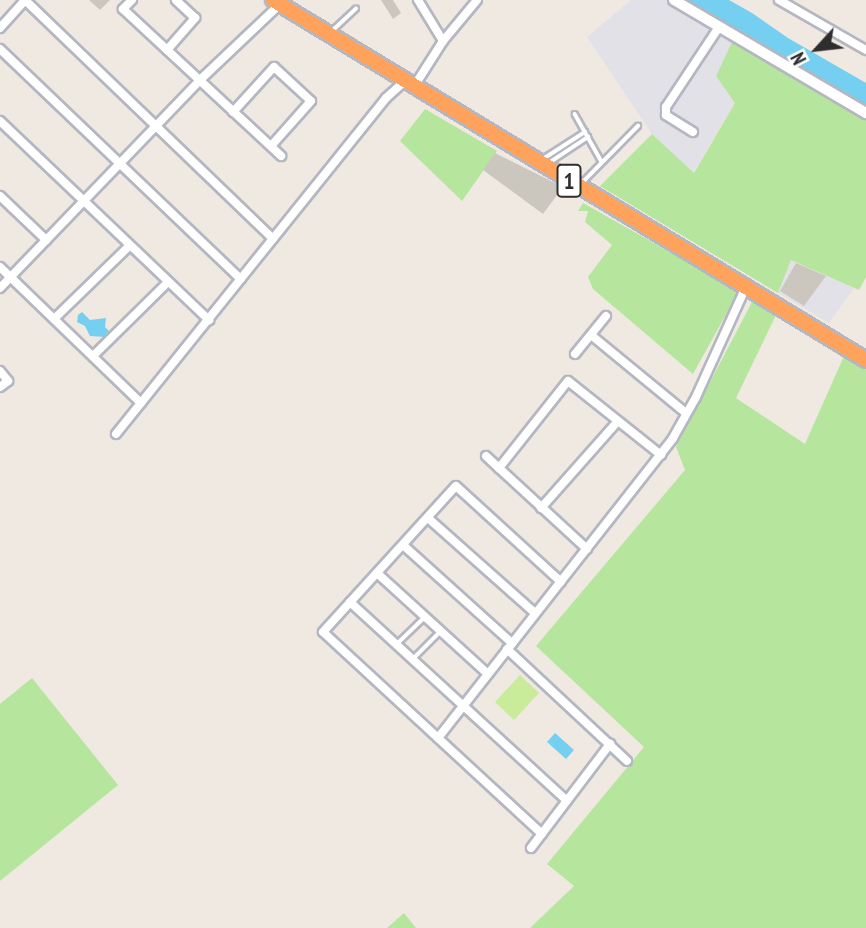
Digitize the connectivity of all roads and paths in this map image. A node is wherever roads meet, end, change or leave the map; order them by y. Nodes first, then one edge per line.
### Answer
1 (132, 0) edge
2 (176, 0) edge
3 (418, 0) edge
4 (477, 0) edge
5 (674, 0) edge
6 (779, 0) edge
7 (276, 2) edge
8 (356, 9) dead end
9 (719, 27) junction
10 (0, 28) edge
11 (329, 34) junction
12 (443, 41) junction
13 (0, 49) edge
14 (167, 50) junction
15 (866, 50) edge
16 (200, 80) junction
17 (411, 83) junction
18 (233, 112) junction
19 (866, 113) edge
20 (575, 114) dead end
21 (0, 121) edge
22 (156, 126) junction
23 (638, 126) dead end
24 (585, 132) junction
25 (693, 132) dead end
26 (588, 137) junction
27 (271, 146) junction
28 (281, 156) dead end
29 (603, 162) junction
30 (120, 163) junction
31 (541, 164) junction
32 (578, 187) junction
33 (0, 196) edge
34 (83, 200) junction
35 (273, 239) junction
36 (46, 240) junction
37 (129, 246) junction
38 (0, 267) edge
39 (11, 278) junction
40 (241, 279) junction
41 (168, 282) junction
42 (746, 287) junction
43 (0, 288) edge
44 (606, 316) dead end
45 (54, 319) junction
46 (209, 320) junction
47 (591, 335) junction
48 (575, 354) dead end
49 (93, 356) junction
50 (866, 360) edge
51 (0, 371) edge
52 (0, 387) edge
53 (141, 403) junction
54 (687, 413) junction
55 (617, 422) junction
56 (116, 433) dead end
57 (661, 455) junction
58 (486, 456) dead end
59 (499, 468) junction
60 (541, 508) junction
61 (428, 518) junction
62 (403, 545) junction
63 (587, 549) junction
64 (377, 573) junction
65 (561, 582) junction
66 (350, 602) junction
67 (536, 613) junction
68 (425, 617) junction
69 (440, 632) junction
70 (397, 644) junction
71 (509, 646) junction
72 (413, 659) junction
73 (488, 674) junction
74 (464, 704) junction
75 (438, 738) junction
76 (610, 744) junction
77 (627, 761) dead end
78 (567, 801) junction
79 (542, 834) junction
80 (531, 848) dead end

1 - 14 street
2 - 14 street
3 - 12 street
4 - 12 street
5 - 9 street
6 - 15 street
7 - 11 highway, 1
7 - 16 street
8 - 11 lane
9 - 19 street
9 - 25 street
10 - 22 street
11 - 17 highway, 1
12 - 17 street
13 - 30 street
14 - 16 street
16 - 18 street
16 - 22 street
17 - 31 highway, 1
17 - 35 street
18 - 27 street
18 - 27 street
20 - 24 lane
21 - 34 street
22 - 30 street
22 - 35 street
23 - 29 lane
24 - 26 lane
24 - 31 lane
26 - 29 lane
26 - 31 lane
27 - 28 street
29 - 32 lane
30 - 34 street
30 - 40 street
31 - 32 highway, 1
32 - 42 highway, 1
33 - 36 street
34 - 36 street
34 - 37 street
35 - 40 street
36 - 39 street
37 - 41 street
37 - 45 street
38 - 39 street
39 - 43 street
39 - 45 street
40 - 46 street
41 - 46 street
41 - 49 street
42 - 50 highway, 1
42 - 54 street
44 - 47 street
45 - 49 street
46 - 53 street
47 - 48 street
47 - 54 street
49 - 53 street
51 - 52 street
53 - 56 street
54 - 57 street
55 - 57 street
55 - 59 street
55 - 60 street
57 - 63 street
58 - 59 street
59 - 60 street
60 - 63 street
61 - 62 street
61 - 65 street
61 - 67 street
62 - 64 street
62 - 71 street
63 - 65 street
64 - 66 street
64 - 68 street
65 - 67 street
66 - 70 street
66 - 75 street
67 - 71 street
68 - 69 street
68 - 70 lane
69 - 72 lane
69 - 73 street
70 - 72 street
71 - 73 street
71 - 76 street
72 - 74 street
73 - 74 street
74 - 75 street
74 - 78 street
75 - 79 street
76 - 77 street
76 - 78 street
78 - 79 street
79 - 80 street

